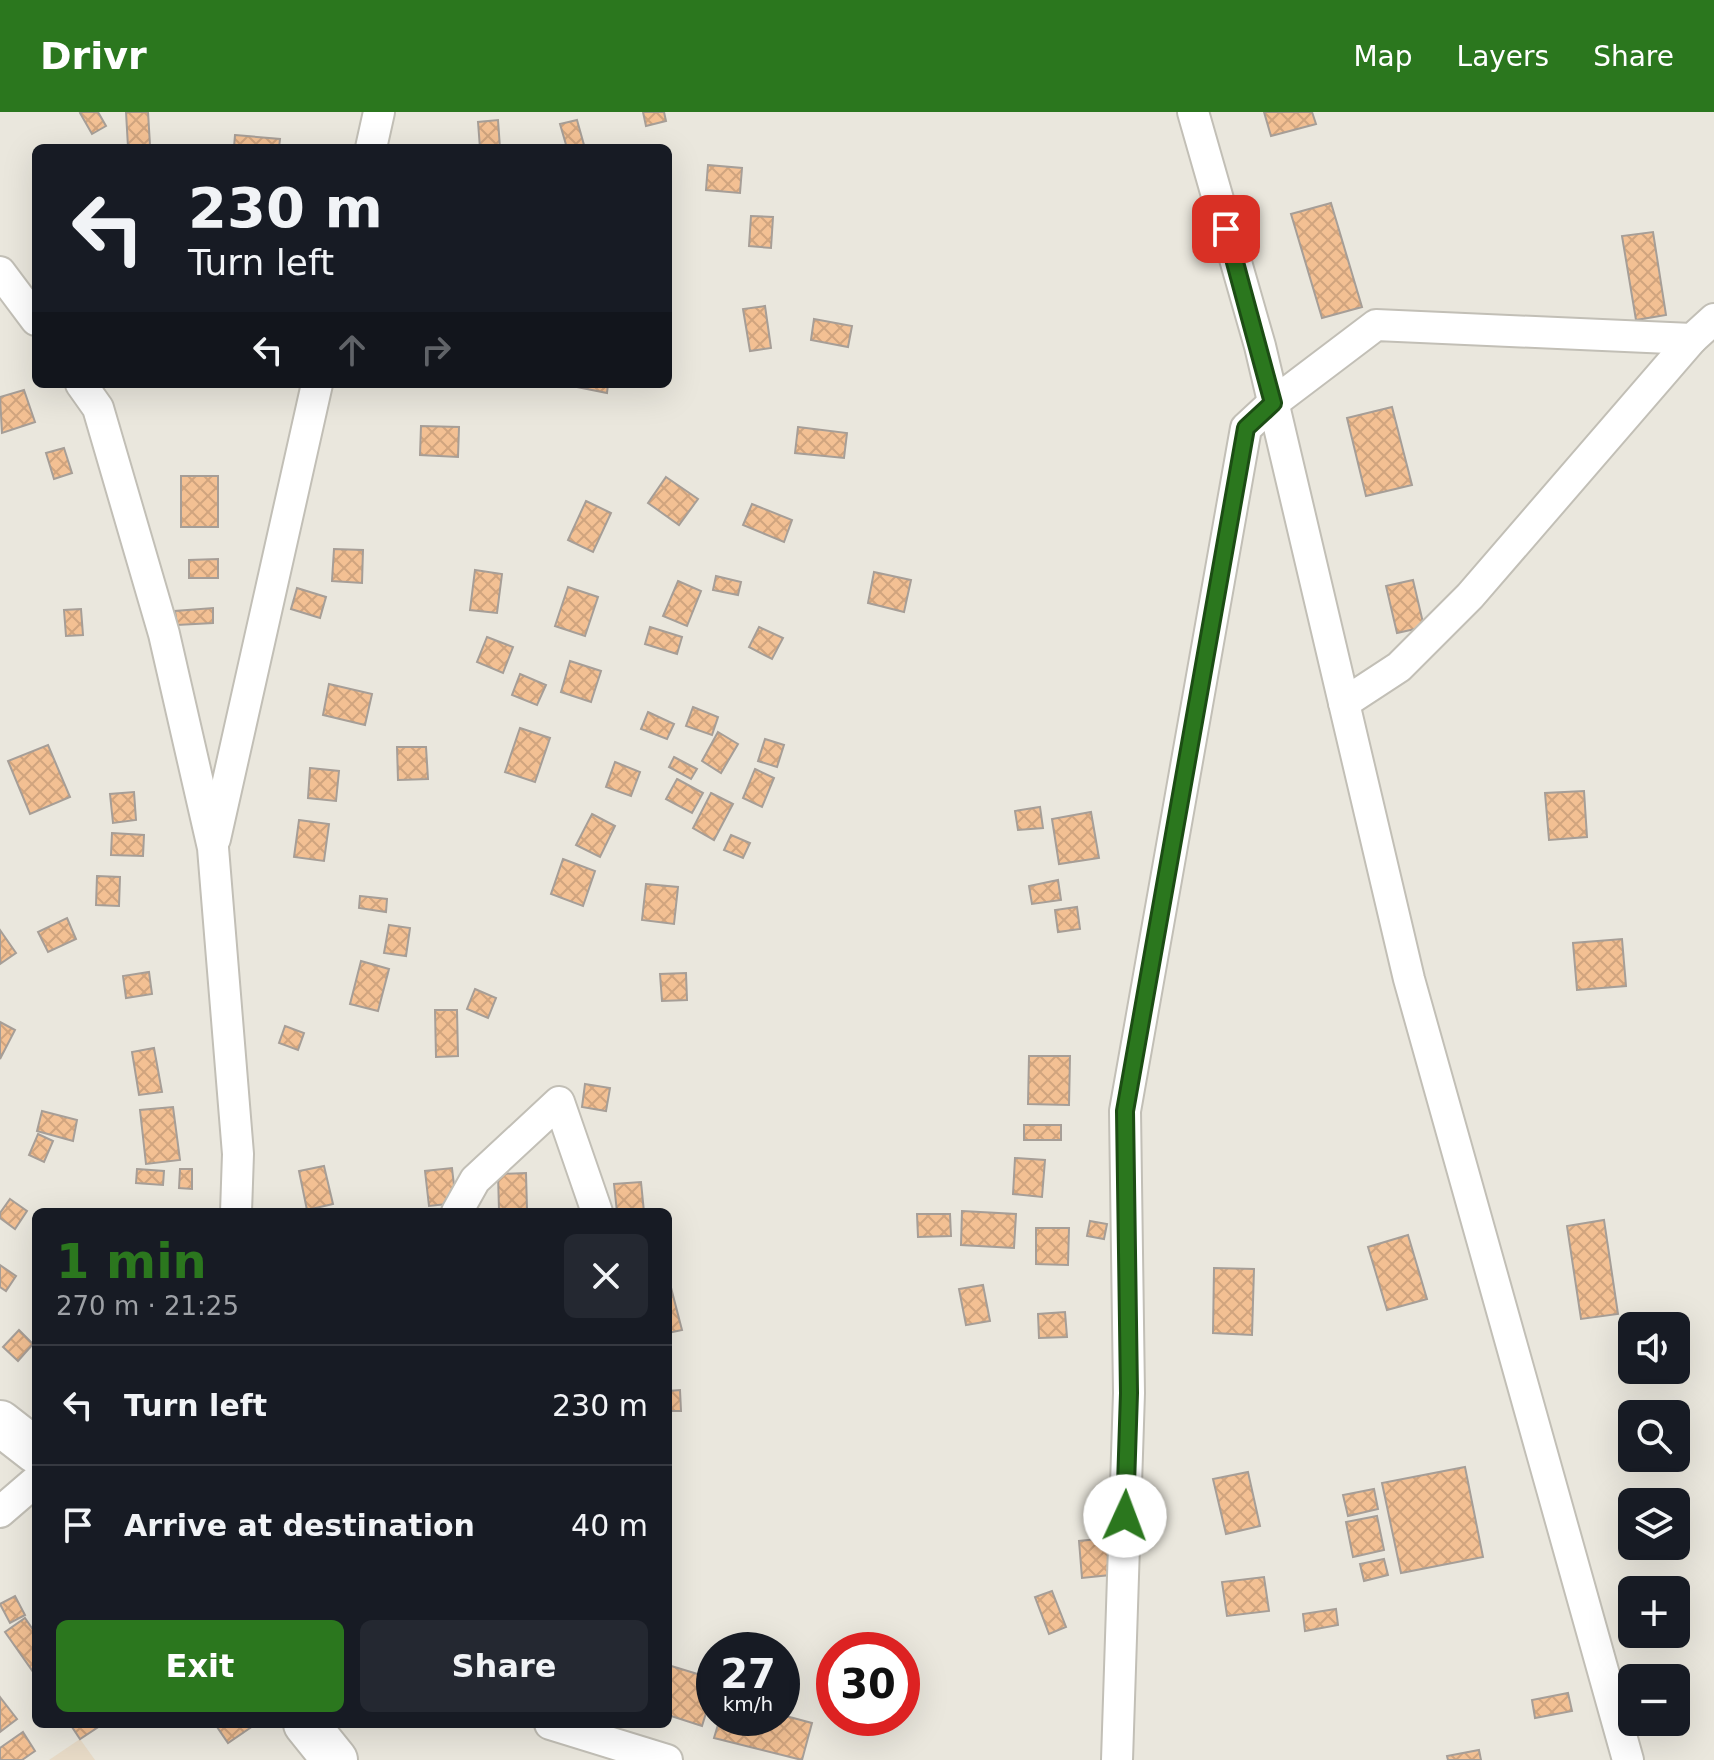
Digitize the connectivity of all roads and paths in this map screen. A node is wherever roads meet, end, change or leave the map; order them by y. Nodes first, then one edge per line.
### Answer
1 (379, 112) edge
2 (1193, 112) edge
3 (372, 144) edge
4 (0, 272) edge
5 (32, 315) edge
6 (1703, 329) edge
7 (84, 388) edge
8 (316, 388) edge
9 (1273, 403) junction
10 (1344, 703) junction
11 (213, 848) junction
12 (236, 1208) edge
13 (459, 1208) edge
14 (596, 1208) edge
15 (0, 1423) edge
16 (32, 1448) edge
17 (32, 1484) edge
18 (0, 1512) edge
19 (309, 1728) edge
20 (563, 1728) edge
21 (335, 1760) edge
22 (667, 1760) edge
23 (1117, 1760) edge
24 (1628, 1760) edge

1 - 3 street
2 - 9 street
4 - 5 street
6 - 9 street
6 - 10 street
7 - 11 street
8 - 11 street
9 - 10 street
9 - 23 street
10 - 24 street
11 - 12 street
13 - 14 street
15 - 16 main road
17 - 18 street
19 - 21 main road
20 - 22 street

